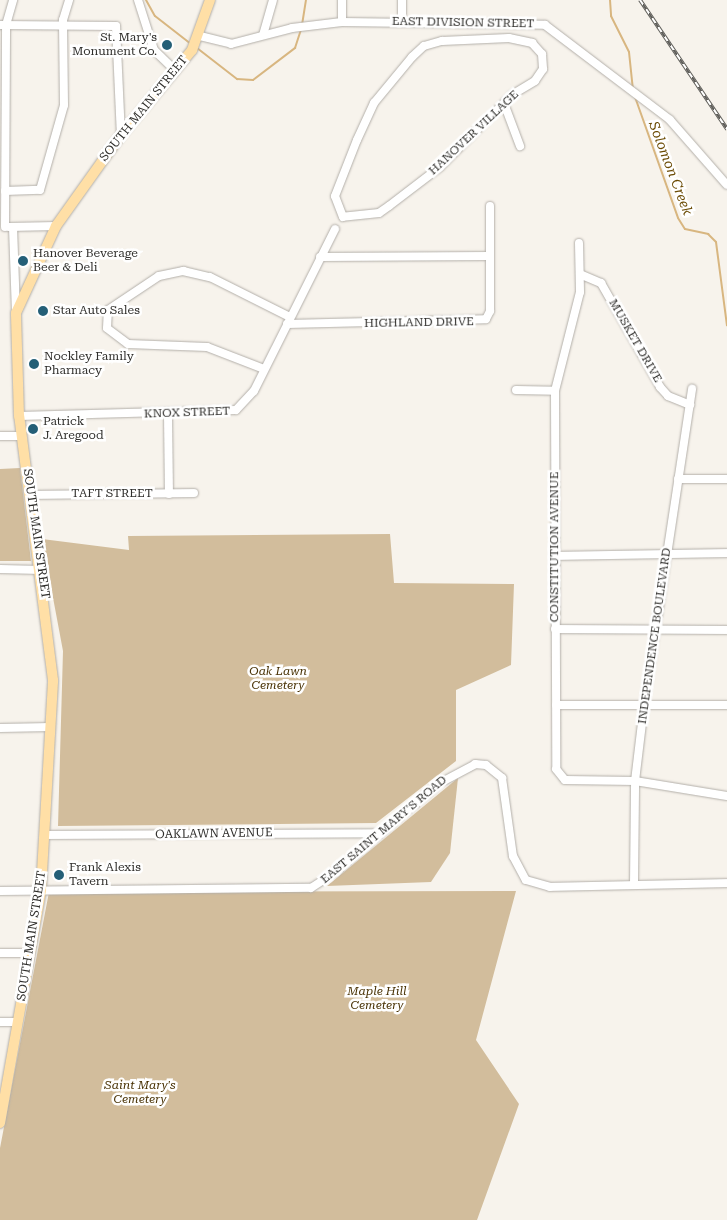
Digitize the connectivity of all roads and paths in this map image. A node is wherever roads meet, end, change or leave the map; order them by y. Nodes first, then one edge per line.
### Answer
1 (13, 0) edge
2 (69, 0) edge
3 (138, 0) edge
4 (210, 0) edge
5 (273, 0) edge
6 (342, 0) edge
7 (402, 0) edge
8 (342, 22) junction
9 (402, 22) junction
10 (466, 22) junction
11 (3, 25) edge
12 (64, 27) junction
13 (263, 35) junction
14 (466, 40) junction
15 (196, 43) junction
16 (176, 71) junction
17 (505, 106) junction
18 (121, 135) junction
19 (520, 146) dead end
20 (727, 185) edge
21 (5, 190) junction
22 (490, 206) dead end
23 (56, 226) junction
24 (6, 227) edge
25 (335, 229) dead end
26 (579, 243) dead end
27 (490, 256) junction
28 (320, 257) junction
29 (582, 276) junction
30 (16, 313) junction
31 (288, 321) junction
32 (264, 369) junction
33 (692, 389) dead end
34 (516, 390) dead end
35 (555, 391) junction
36 (690, 405) junction
37 (168, 414) junction
38 (19, 416) junction
39 (0, 436) edge
40 (22, 436) junction
41 (678, 479) junction
42 (727, 479) edge
43 (169, 494) junction
44 (194, 494) dead end
45 (30, 495) junction
46 (727, 553) edge
47 (666, 554) junction
48 (554, 556) junction
49 (0, 570) edge
50 (40, 570) junction
51 (556, 629) junction
52 (727, 630) edge
53 (655, 631) junction
54 (556, 705) junction
55 (727, 705) edge
56 (644, 707) junction
57 (51, 727) junction
58 (0, 728) edge
59 (635, 781) junction
60 (727, 796) edge
61 (380, 833) junction
62 (47, 835) junction
63 (727, 883) edge
64 (634, 884) junction
65 (41, 890) junction
66 (0, 891) edge
67 (0, 953) edge
68 (29, 953) junction
69 (0, 1022) edge
70 (18, 1022) junction
71 (3, 1092) edge
72 (0, 1123) edge

1 - 11 street
2 - 12 street
3 - 16 street
4 - 15 main road, SOUTH MAIN STREET
5 - 13 street
6 - 8 street
7 - 9 street
8 - 9 street, EAST DIVISION STREET
8 - 13 street, EAST DIVISION STREET
9 - 10 street, EAST DIVISION STREET
10 - 14 street
10 - 20 street, EAST DIVISION STREET
11 - 12 street
11 - 21 street
12 - 18 street
12 - 21 street
13 - 15 street, EAST DIVISION STREET
14 - 17 street, HANOVER VILLAGE
14 - 17 street, HANOVER VILLAGE
15 - 16 main road, SOUTH MAIN STREET
16 - 18 main road, SOUTH MAIN STREET
17 - 19 street
18 - 23 main road, SOUTH MAIN STREET
21 - 24 street
22 - 27 street, HIGHLAND DRIVE
23 - 24 street
23 - 30 main road, SOUTH MAIN STREET
24 - 30 street
25 - 28 street, KNOX STREET
26 - 29 street, CONSTITUTION AVENUE
27 - 28 street
27 - 31 street, HIGHLAND DRIVE
28 - 31 street, KNOX STREET
29 - 35 street, CONSTITUTION AVENUE
29 - 36 street, MUSKET DRIVE
30 - 38 main road, SOUTH MAIN STREET
31 - 32 street, KNOX STREET
31 - 32 street
32 - 37 street, KNOX STREET
33 - 36 street, INDEPENDENCE BOULEVARD
34 - 35 street
35 - 48 street, CONSTITUTION AVENUE
36 - 41 street, INDEPENDENCE BOULEVARD
37 - 38 street, KNOX STREET
37 - 43 street
38 - 40 main road, SOUTH MAIN STREET
39 - 40 street
40 - 45 main road, SOUTH MAIN STREET
41 - 42 street
41 - 47 street, INDEPENDENCE BOULEVARD
43 - 44 street, TAFT STREET
43 - 45 street, TAFT STREET
45 - 50 main road, SOUTH MAIN STREET
46 - 47 street
47 - 48 street
47 - 53 street, INDEPENDENCE BOULEVARD
48 - 51 street, CONSTITUTION AVENUE
49 - 50 street
50 - 57 main road, SOUTH MAIN STREET
51 - 53 street
51 - 54 street, CONSTITUTION AVENUE
52 - 53 street
53 - 56 street, INDEPENDENCE BOULEVARD
54 - 56 street
54 - 59 street, CONSTITUTION AVENUE
55 - 56 street
56 - 59 street, INDEPENDENCE BOULEVARD
57 - 58 street
57 - 62 main road, SOUTH MAIN STREET
59 - 60 street
59 - 64 street, INDEPENDENCE BOULEVARD
61 - 62 street, OAKLAWN AVENUE
61 - 64 street, EAST SAINT MARY'S ROAD
61 - 65 street, EAST SAINT MARY'S ROAD
62 - 65 main road, SOUTH MAIN STREET
63 - 64 street, EAST SAINT MARY'S ROAD
65 - 66 street, EAST SAINT MARY'S ROAD
65 - 68 main road, SOUTH MAIN STREET
67 - 68 street
68 - 70 main road, SOUTH MAIN STREET
69 - 70 street
70 - 71 main road, SOUTH MAIN STREET
71 - 72 main road, SOUTH MAIN STREET

